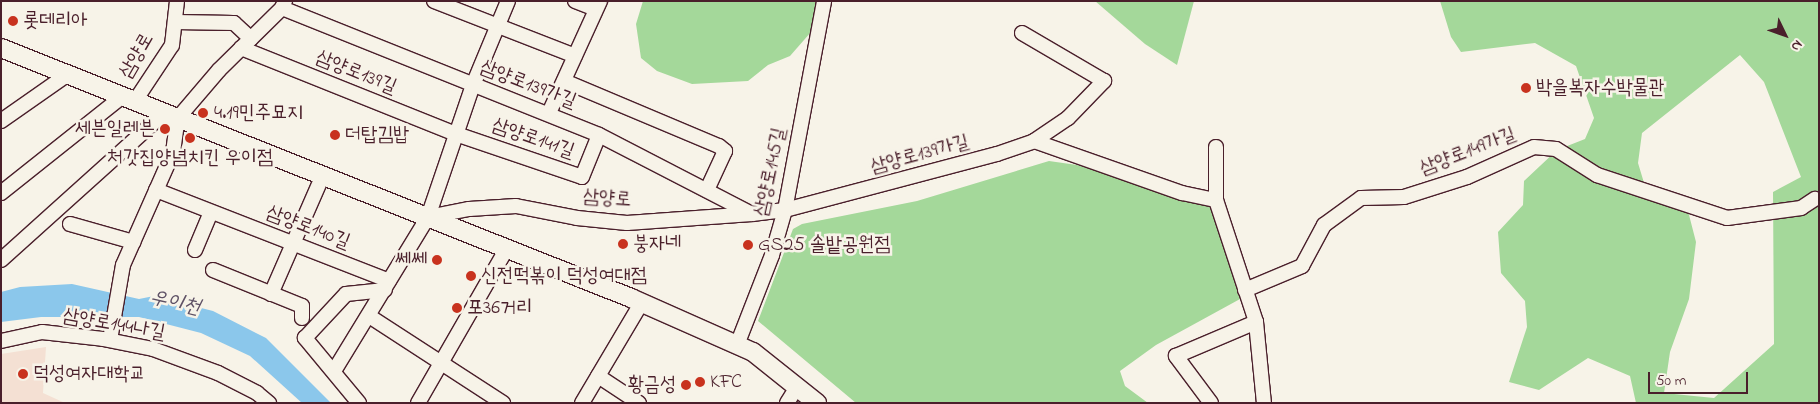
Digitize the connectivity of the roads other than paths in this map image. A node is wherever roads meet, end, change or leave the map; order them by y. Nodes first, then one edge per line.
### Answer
1 (177, 1) edge
2 (434, 1) edge
3 (508, 1) edge
4 (575, 1) edge
5 (824, 1) edge
6 (283, 5) edge
7 (598, 5) edge
8 (174, 22) junction
9 (496, 28) junction
10 (1022, 33) dead end
11 (246, 44) junction
12 (1, 48) edge
13 (575, 56) junction
14 (30, 59) junction
15 (1, 63) edge
16 (68, 74) junction
17 (564, 81) junction
18 (473, 84) junction
19 (129, 98) junction
20 (548, 113) junction
21 (171, 116) junction
22 (1, 121) edge
23 (456, 134) junction
24 (599, 135) junction
25 (1034, 141) junction
26 (1216, 147) dead end
27 (323, 175) junction
28 (156, 190) junction
29 (707, 190) junction
30 (1, 192) edge
31 (1815, 198) dead end
32 (1216, 200) junction
33 (785, 210) junction
34 (211, 212) junction
35 (752, 214) junction
36 (428, 217) junction
37 (70, 224) dead end
38 (133, 242) junction
39 (293, 244) junction
40 (507, 248) junction
41 (195, 250) dead end
42 (1, 260) edge
43 (213, 270) dead end
44 (387, 286) junction
45 (1245, 290) junction
46 (271, 294) junction
47 (642, 302) junction
48 (369, 316) junction
49 (302, 318) dead end
50 (1256, 322) junction
51 (110, 340) junction
52 (1, 341) edge
53 (737, 345) junction
54 (442, 365) junction
55 (334, 371) junction
56 (598, 376) junction
57 (797, 387) junction
58 (269, 403) edge
59 (359, 403) edge
60 (418, 403) edge
61 (503, 403) edge
62 (582, 403) edge
63 (639, 403) edge
64 (787, 403) edge
65 (817, 403) edge
66 (1211, 403) edge
67 (1264, 403) edge

1 - 8 street, 삼양로
2 - 9 street
3 - 9 street
4 - 7 street, 삼양로141길
5 - 33 street, 삼양로145길
6 - 11 street
6 - 18 street, 삼양로139가길
7 - 13 street, 삼양로141길
8 - 11 street, 삼양로139길
8 - 19 street, 삼양로
9 - 13 street
9 - 18 street
10 - 25 street, 삼양로139가길
11 - 21 street
11 - 23 street, 삼양로139길
12 - 14 main road, 삼양로
13 - 17 street, 삼양로141길
14 - 15 main road
14 - 16 main road, 삼양로
16 - 19 main road, 삼양로
16 - 22 street
17 - 20 street, 삼양로141길
17 - 29 street
18 - 20 street, 삼양로139가길
18 - 23 street
19 - 21 main road, 삼양로
19 - 30 street
20 - 24 street, 삼양로139가길
21 - 27 main road, 삼양로
21 - 28 street
21 - 42 street
23 - 24 street, 삼양로141길
23 - 36 street
24 - 29 street, 삼양로139가길
25 - 32 street
25 - 33 street, 삼양로139가길
26 - 32 street
27 - 36 main road, 삼양로
27 - 39 street
28 - 34 street, 삼양로140길
28 - 38 street
29 - 35 street, 삼양로139가길
31 - 45 street, 삼양로149가길
32 - 45 street
33 - 35 street, 삼양로
33 - 53 street, 삼양로145길
34 - 39 street, 삼양로140길
34 - 41 street
35 - 36 street, 삼양로
36 - 40 main road, 삼양로
36 - 44 street
37 - 38 street
38 - 51 street
39 - 44 street, 삼양로140길
39 - 46 street
40 - 47 main road, 삼양로
40 - 54 street
43 - 46 street
44 - 48 street
44 - 55 street
45 - 50 street
46 - 49 street
47 - 53 main road, 삼양로
47 - 56 street
48 - 54 street
48 - 55 street
50 - 66 street
50 - 67 street
51 - 52 street, 삼양로144나길
51 - 58 street, 삼양로144나길
53 - 57 main road, 삼양로
54 - 60 street
54 - 61 street
55 - 59 street
56 - 62 street
56 - 63 street
57 - 64 street
57 - 65 main road, 삼양로

